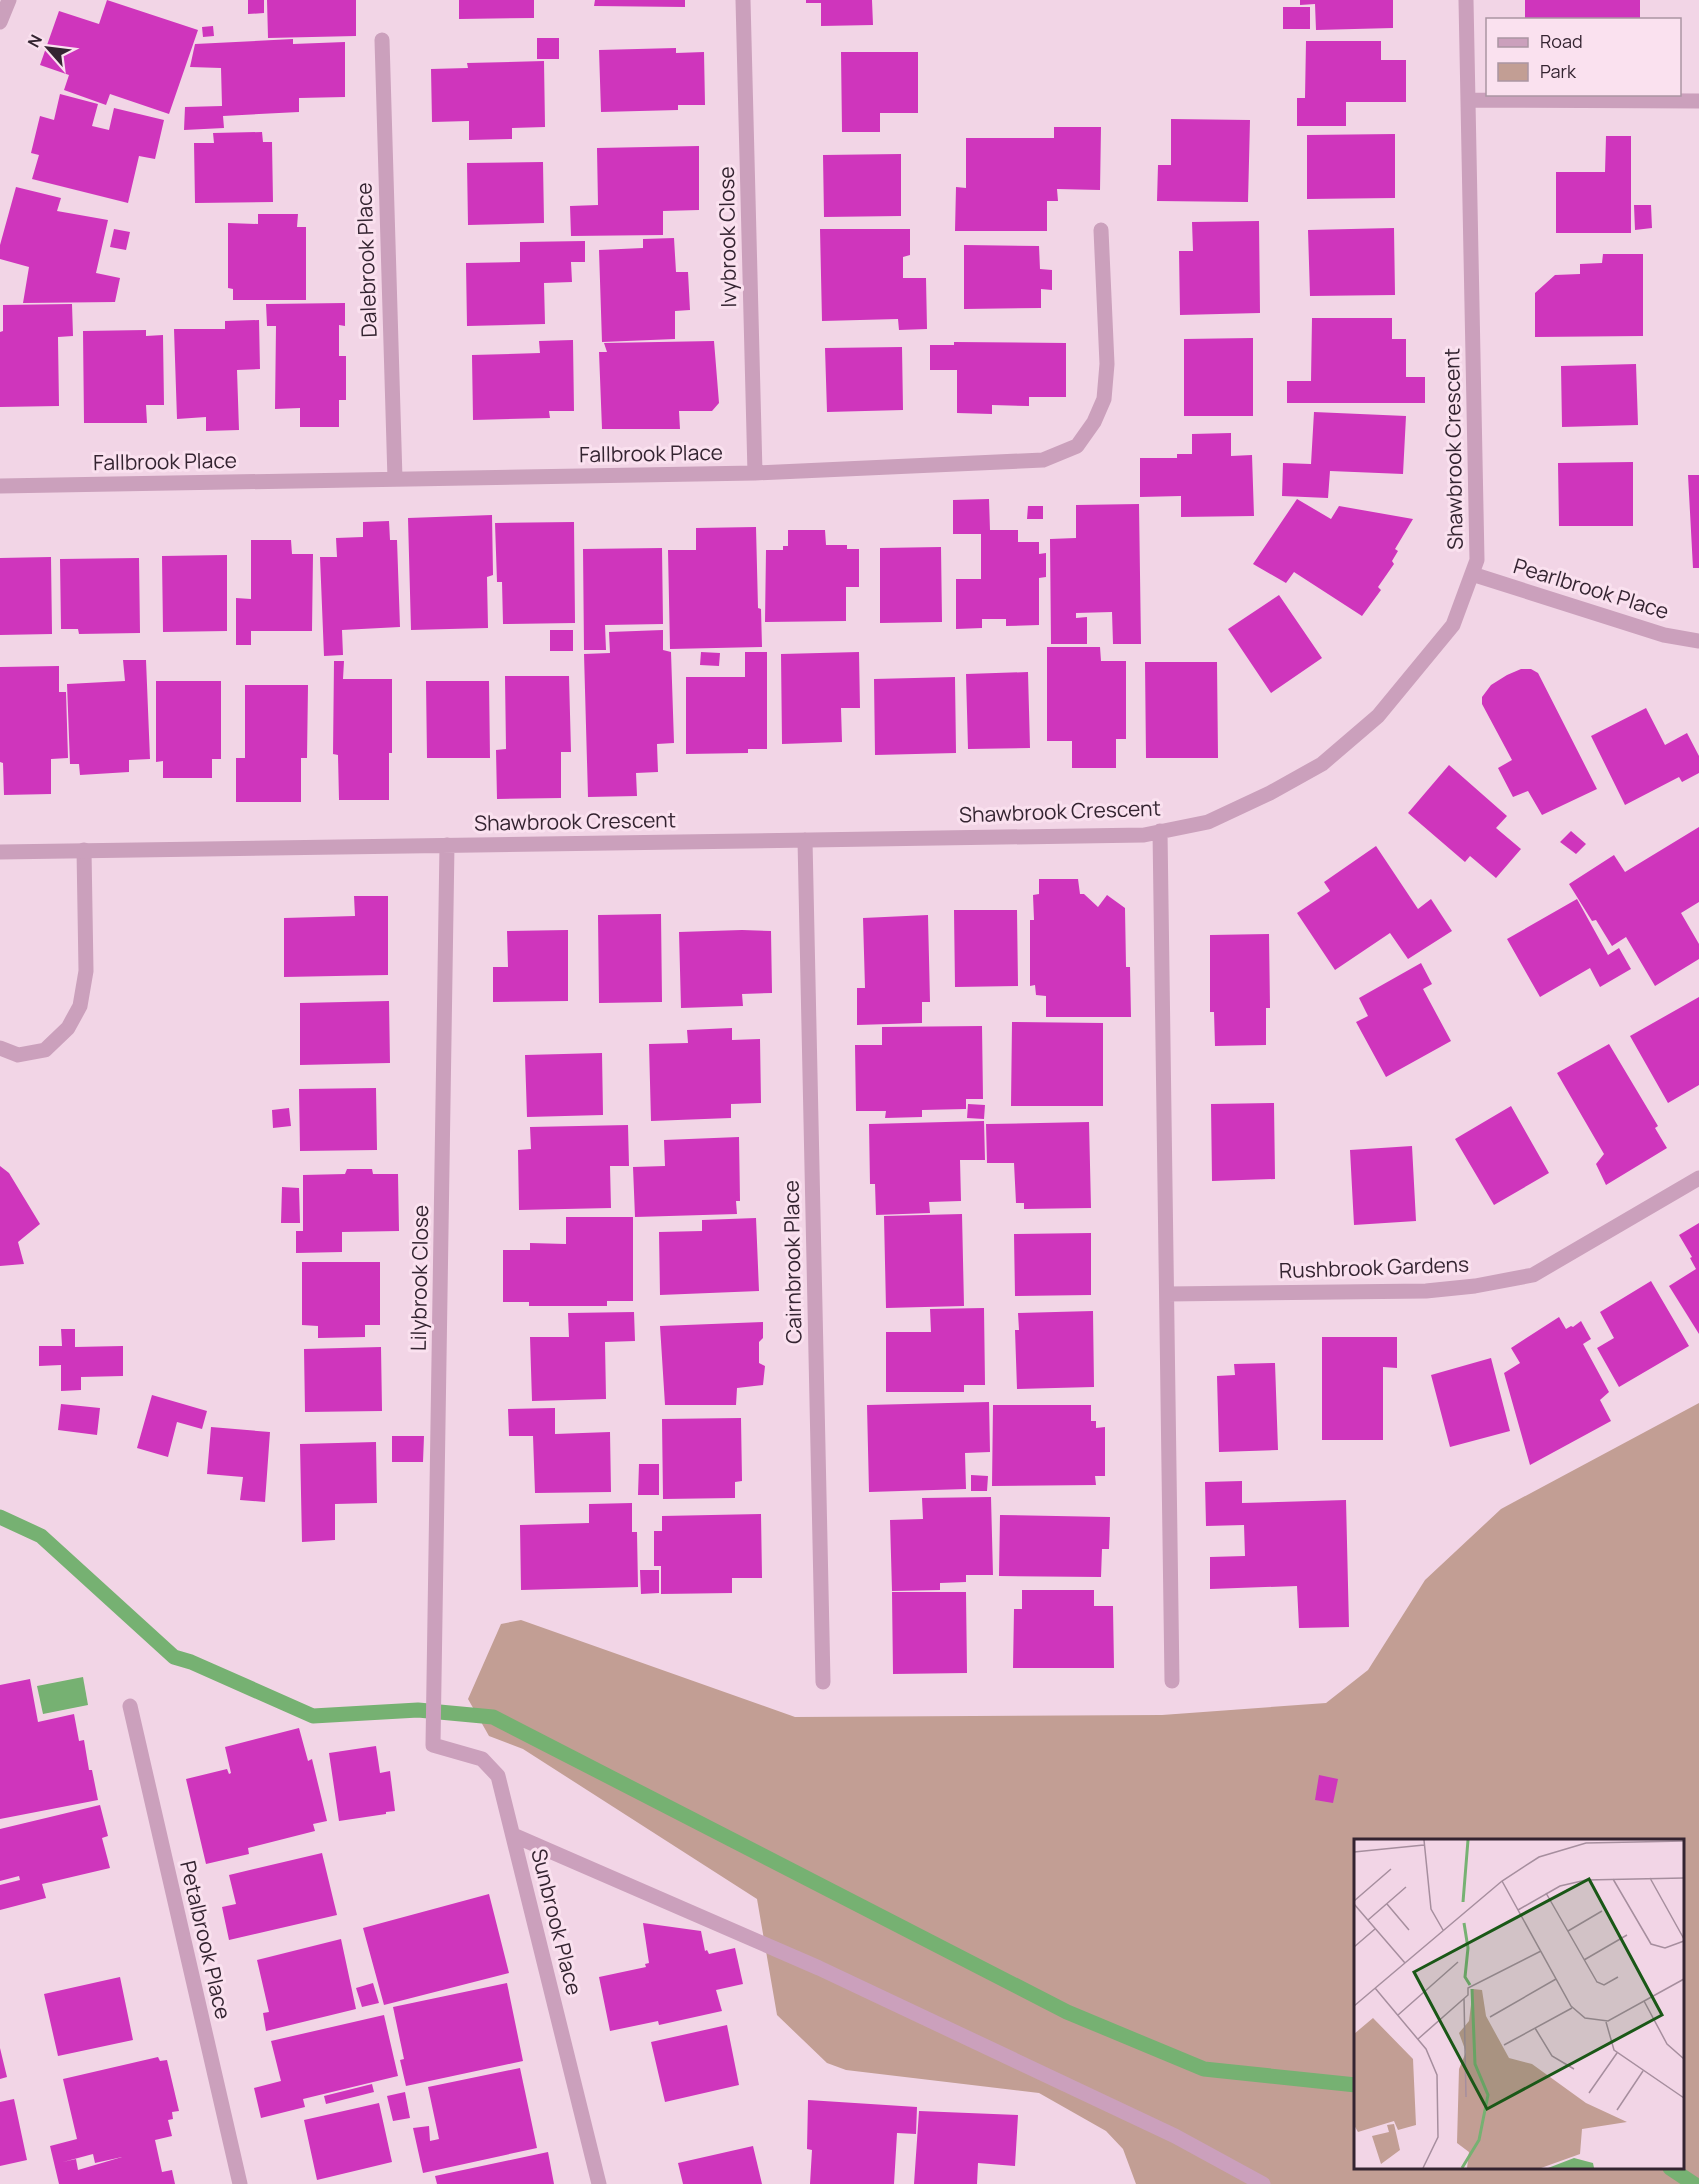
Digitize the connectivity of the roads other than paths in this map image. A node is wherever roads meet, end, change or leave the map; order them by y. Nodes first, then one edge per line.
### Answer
1 (9, 0) edge
2 (743, 0) edge
3 (1466, 0) edge
4 (0, 22) edge
5 (382, 40) dead end
6 (1468, 100) junction
7 (1699, 101) edge
8 (1101, 230) dead end
9 (755, 473) junction
10 (395, 479) junction
11 (0, 486) edge
12 (1472, 574) junction
13 (1699, 641) edge
14 (1160, 831) junction
15 (805, 840) junction
16 (447, 845) junction
17 (84, 850) junction
18 (0, 852) edge
19 (0, 1048) edge
20 (1699, 1178) edge
21 (1167, 1294) junction
22 (1172, 1681) dead end
23 (823, 1682) dead end
24 (130, 1706) dead end
25 (434, 1712) joint
26 (513, 1836) junction
27 (240, 2184) edge
28 (599, 2184) edge
29 (1263, 2184) edge

1 - 4 street
2 - 9 street, Ivybrook Close
3 - 6 street, Shawbrook Crescent
5 - 10 street, Dalebrook Place
6 - 7 street
6 - 12 street, Shawbrook Crescent
8 - 9 street, Fallbrook Place
9 - 10 street, Fallbrook Place
10 - 11 street, Fallbrook Place
12 - 13 street, Pearlbrook Place
12 - 14 street, Shawbrook Crescent
14 - 15 street, Shawbrook Crescent
14 - 21 street
15 - 16 street, Shawbrook Crescent
15 - 23 street, Cairnbrook Place
16 - 17 street, Shawbrook Crescent
16 - 25 street, Lilybrook Close
17 - 18 street, Shawbrook Crescent
17 - 19 street
20 - 21 street, Rushbrook Gardens
21 - 22 street
24 - 27 street, Petalbrook Place
25 - 26 street, Sunbrook Place
26 - 28 street, Sunbrook Place
26 - 29 street

